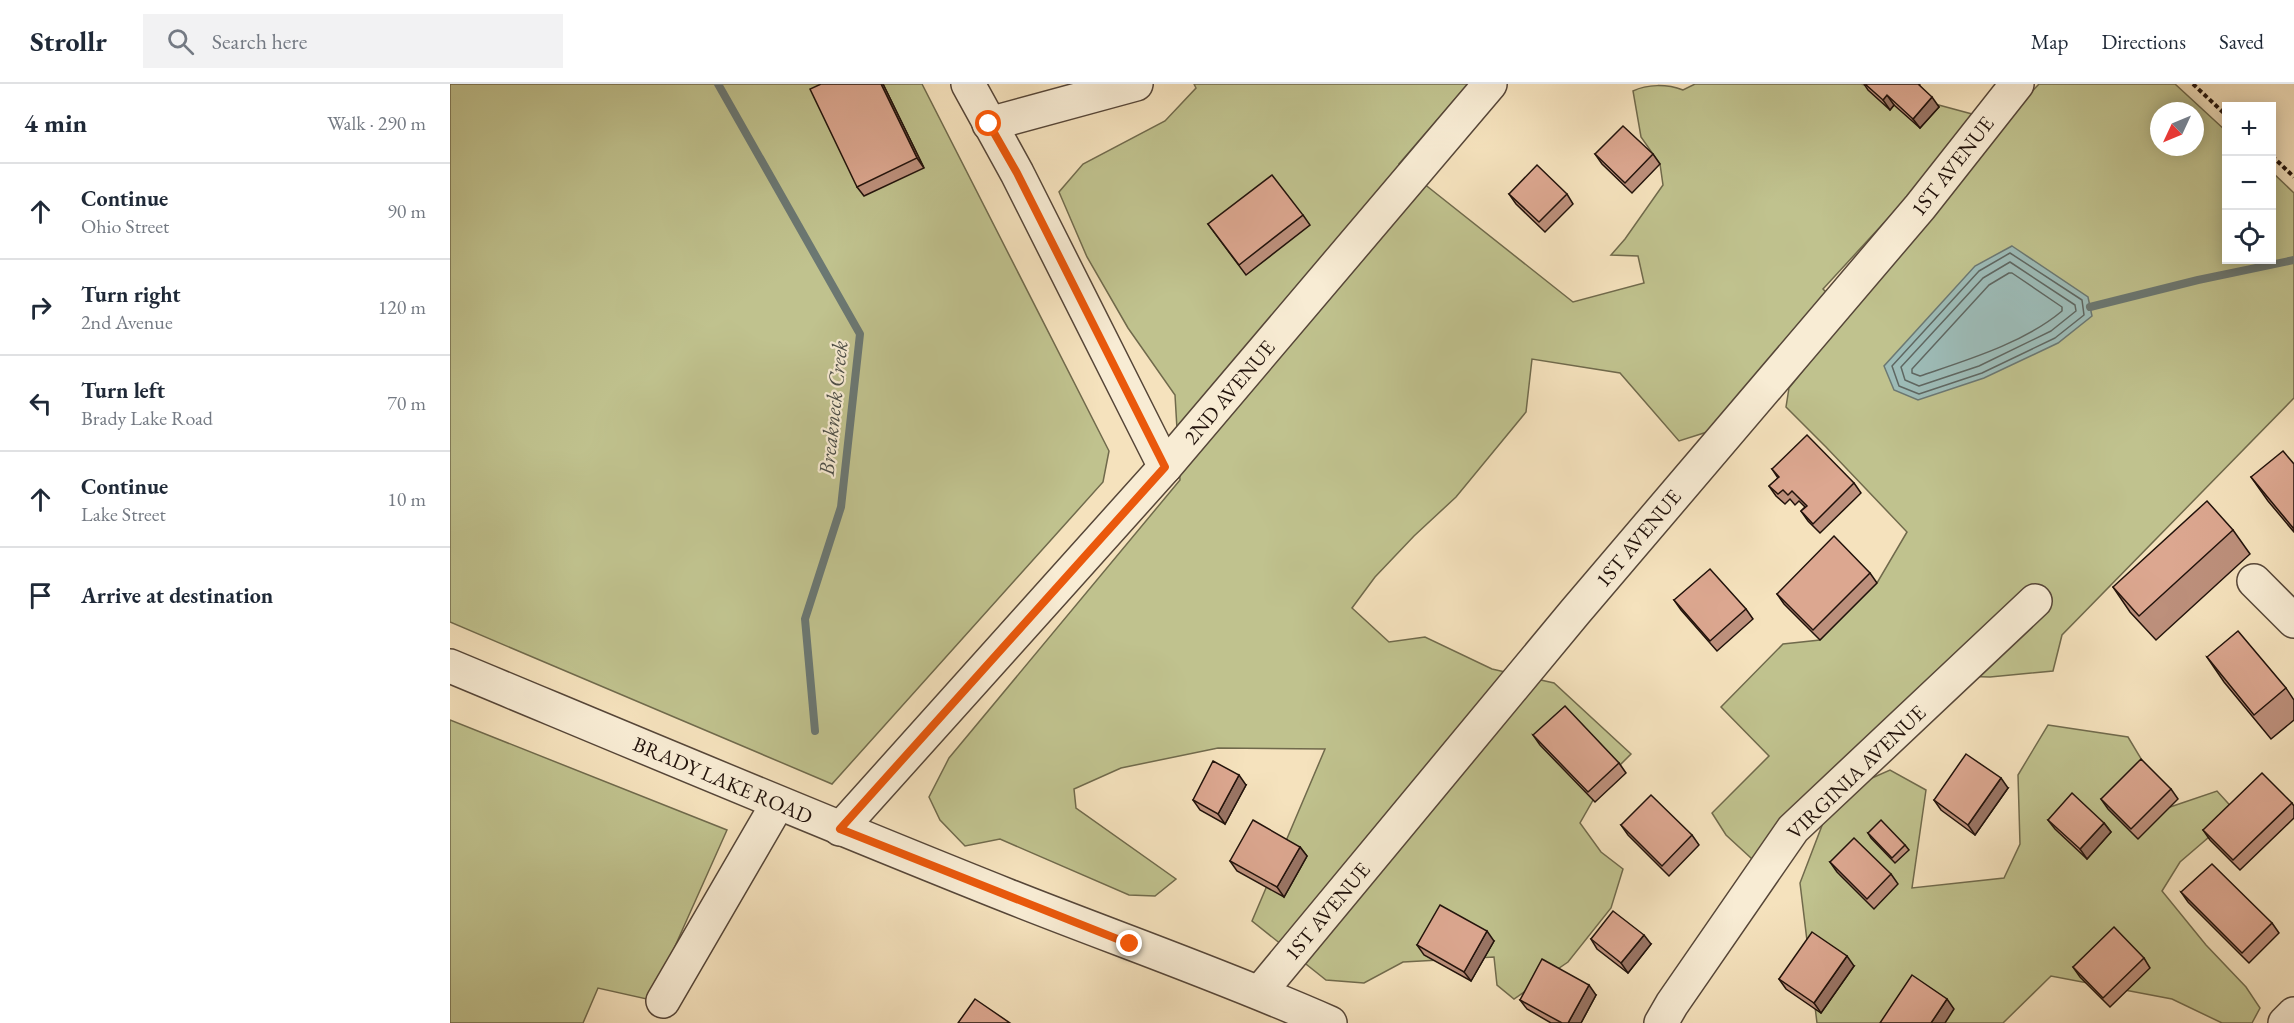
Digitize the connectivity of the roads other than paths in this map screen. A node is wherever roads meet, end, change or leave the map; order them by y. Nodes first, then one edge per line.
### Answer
1 (969, 84) edge
2 (1136, 84) edge
3 (1490, 84) edge
4 (2017, 84) edge
5 (989, 124) junction
6 (1165, 467) junction
7 (2254, 581) dead end
8 (2035, 601) dead end
9 (2294, 621) edge
10 (450, 666) edge
11 (778, 803) junction
12 (840, 829) junction
13 (1260, 992) junction
14 (663, 1001) dead end
15 (2294, 1014) edge
16 (1330, 1023) edge
17 (1661, 1023) edge
18 (2285, 1023) edge

1 - 5 street
2 - 5 street
3 - 6 street, 2ND AVENUE
4 - 13 street, 1ST AVENUE
5 - 6 street
6 - 12 street, 2ND AVENUE
7 - 9 street
8 - 17 street, VIRGINIA AVENUE
10 - 11 street, BRADY LAKE ROAD
11 - 12 street, BRADY LAKE ROAD
11 - 14 street
12 - 13 street, BRADY LAKE ROAD
13 - 16 street, BRADY LAKE ROAD
15 - 18 street

